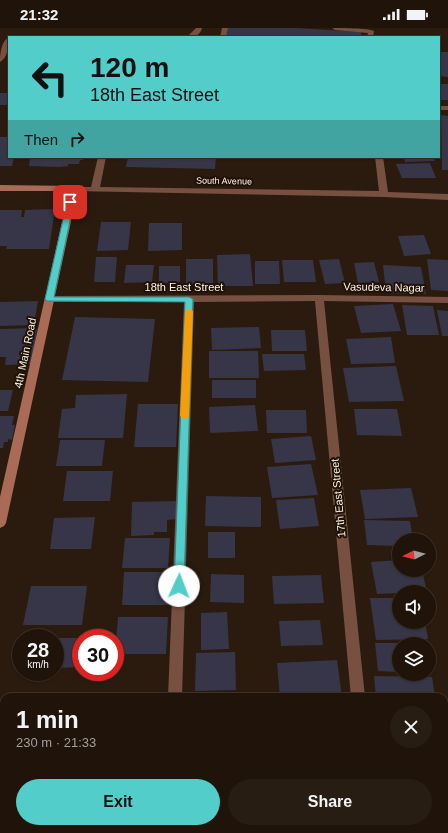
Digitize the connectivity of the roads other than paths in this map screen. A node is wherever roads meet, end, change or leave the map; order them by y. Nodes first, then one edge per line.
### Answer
1 (199, 28) edge
2 (335, 28) edge
3 (191, 36) edge
4 (370, 36) edge
5 (8, 41) edge
6 (0, 60) edge
7 (102, 158) edge
8 (379, 158) edge
9 (0, 188) edge
10 (74, 189) junction
11 (95, 189) junction
12 (384, 194) junction
13 (448, 197) edge
14 (319, 298) junction
15 (49, 299) junction
16 (189, 299) junction
17 (448, 300) edge
18 (0, 522) edge
19 (175, 693) edge
20 (358, 693) edge

1 - 3 street
2 - 4 lane
5 - 6 street
7 - 11 street
8 - 12 street
9 - 10 main road, South Avenue
10 - 11 street, South Avenue
10 - 15 main road, 4th Main Road
11 - 12 street, South Avenue
12 - 13 street, South Avenue
14 - 16 street, 18th East Street
14 - 17 street, Vasudeva Nagar
14 - 20 street, 17th East Street
15 - 16 street, 18th East Street
15 - 18 main road, 4th Main Road
16 - 19 street

